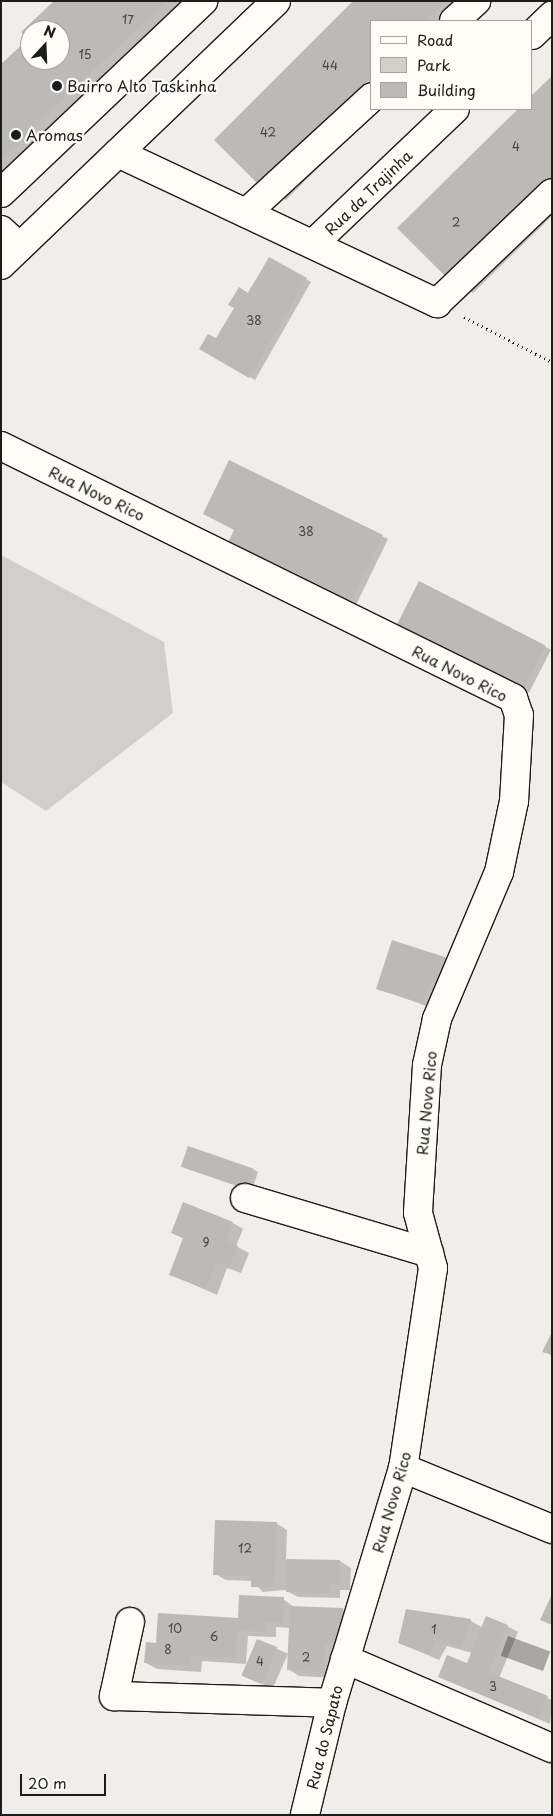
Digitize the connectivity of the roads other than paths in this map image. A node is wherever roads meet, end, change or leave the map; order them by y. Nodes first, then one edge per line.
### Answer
1 (203, 1) edge
2 (276, 1) edge
3 (476, 1) edge
4 (552, 16) edge
5 (455, 20) edge
6 (533, 34) edge
7 (370, 99) edge
8 (454, 110) edge
9 (118, 153) junction
10 (1, 194) edge
11 (552, 194) edge
12 (246, 213) junction
13 (313, 244) junction
14 (7, 247) edge
15 (1, 446) edge
16 (244, 1198) dead end
17 (428, 1253) junction
18 (403, 1468) junction
19 (552, 1529) edge
20 (130, 1622) dead end
21 (345, 1659) junction
22 (332, 1703) junction
23 (552, 1748) edge
24 (305, 1815) edge

1 - 10 street
2 - 9 street
3 - 5 street
4 - 6 street
7 - 12 street
8 - 13 street, Rua da Trajinha
9 - 12 street, Rua da Trajinha
9 - 14 street
11 - 13 street
12 - 13 street, Rua da Trajinha
15 - 17 street, Rua Novo Rico
16 - 17 street
17 - 18 street, Rua Novo Rico
18 - 19 street
18 - 21 street, Rua Novo Rico
20 - 22 street
21 - 22 street, Rua do Sapato
21 - 23 street
22 - 24 street, Rua do Sapato

